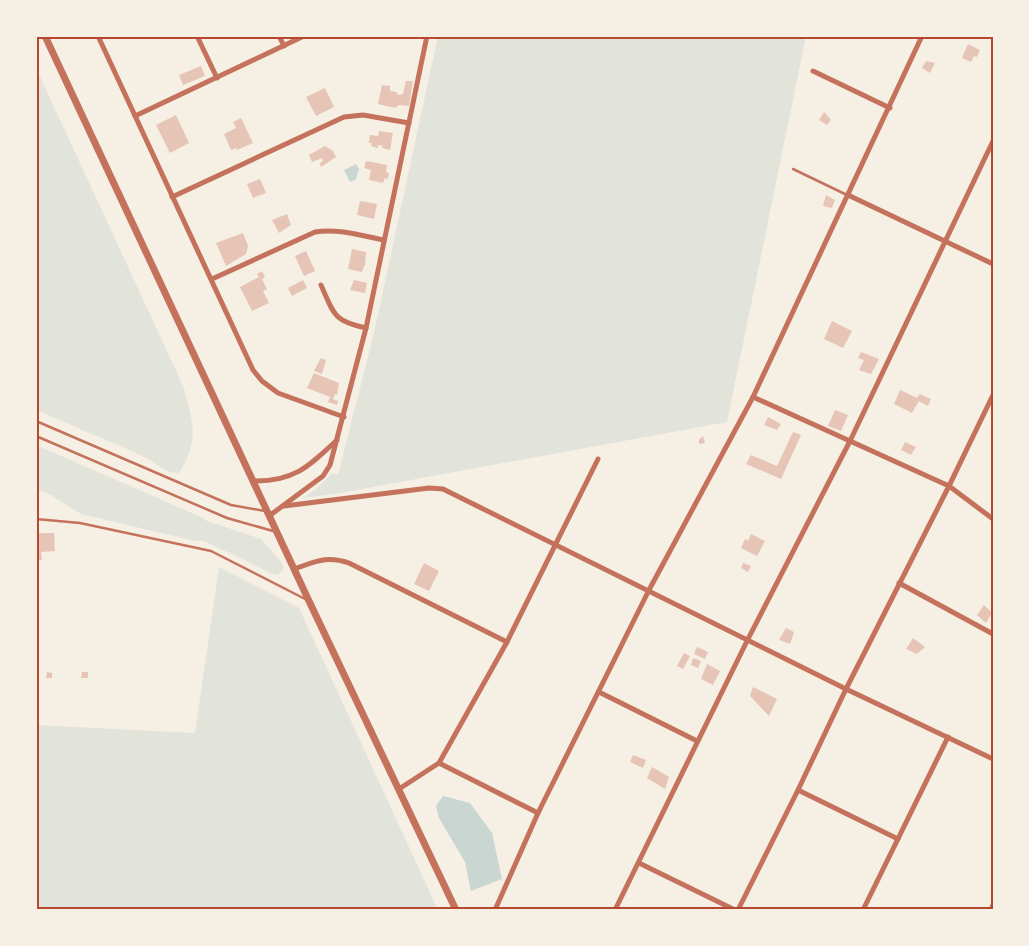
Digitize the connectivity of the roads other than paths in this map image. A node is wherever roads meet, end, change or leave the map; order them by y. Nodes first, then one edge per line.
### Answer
1 (46, 36) edge
2 (98, 36) edge
3 (197, 36) edge
4 (279, 36) edge
5 (304, 36) edge
6 (427, 36) edge
7 (922, 36) edge
8 (284, 46) junction
9 (813, 71) dead end
10 (217, 78) junction
11 (890, 108) junction
12 (135, 116) junction
13 (409, 123) junction
14 (993, 141) edge
15 (793, 169) dead end
16 (848, 195) junction
17 (172, 197) junction
18 (384, 240) junction
19 (946, 242) junction
20 (993, 264) edge
21 (212, 279) junction
22 (321, 285) dead end
23 (366, 328) junction
24 (993, 395) edge
25 (753, 397) junction
26 (344, 417) junction
27 (36, 421) edge
28 (36, 436) edge
29 (338, 439) junction
30 (850, 441) junction
31 (598, 459) dead end
32 (252, 481) junction
33 (949, 486) junction
34 (284, 506) junction
35 (268, 514) junction
36 (36, 519) edge
37 (993, 519) edge
38 (276, 532) junction
39 (556, 545) junction
40 (294, 569) junction
41 (900, 583) junction
42 (649, 590) junction
43 (309, 601) junction
44 (992, 632) edge
45 (748, 639) junction
46 (507, 642) junction
47 (846, 689) junction
48 (599, 692) junction
49 (948, 737) junction
50 (697, 742) junction
51 (993, 759) edge
52 (439, 763) junction
53 (399, 788) junction
54 (798, 790) junction
55 (538, 813) junction
56 (898, 839) junction
57 (639, 863) junction
58 (993, 906) edge
59 (497, 909) edge
60 (456, 910) edge
61 (615, 910) edge
62 (736, 910) edge
63 (863, 910) edge
64 (990, 910) edge

1 - 32 street
2 - 12 street
3 - 10 street
4 - 8 street
5 - 8 street
6 - 13 street
7 - 11 street
8 - 10 street
9 - 11 street
10 - 12 street
11 - 16 street
12 - 17 street
13 - 17 street
13 - 18 street
14 - 19 street
15 - 16 lane
16 - 19 street
16 - 25 street
17 - 21 street
18 - 21 street
18 - 23 street
19 - 20 street
19 - 30 street
21 - 26 street
22 - 23 street
23 - 26 street
24 - 33 street
25 - 30 street
25 - 42 street
26 - 29 street
27 - 35 lane
28 - 38 lane
29 - 32 street
29 - 34 street
30 - 33 street
30 - 45 street
31 - 39 street
32 - 35 street
33 - 37 street
33 - 41 street
34 - 35 street
34 - 39 street
35 - 38 street
36 - 43 lane
38 - 40 street
39 - 42 street
39 - 46 street
40 - 43 street
40 - 46 street
41 - 44 street
41 - 47 street
42 - 45 street
42 - 48 street
43 - 53 street
45 - 47 street
45 - 50 street
46 - 52 street
47 - 49 street
47 - 54 street
48 - 50 street
48 - 55 street
49 - 51 street
49 - 56 street
50 - 57 street
52 - 53 street
52 - 55 street
53 - 60 street
54 - 56 street
54 - 62 street
55 - 59 street
56 - 63 street
57 - 61 street
57 - 62 street
58 - 64 street

